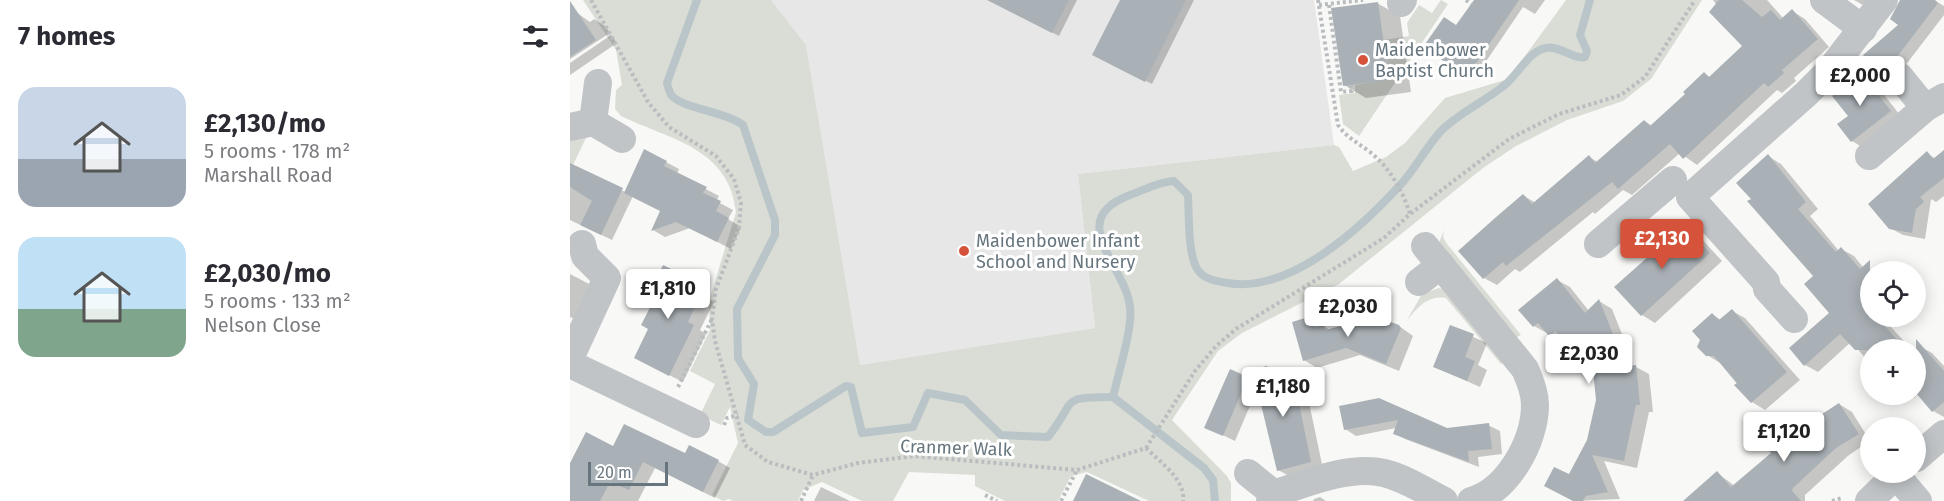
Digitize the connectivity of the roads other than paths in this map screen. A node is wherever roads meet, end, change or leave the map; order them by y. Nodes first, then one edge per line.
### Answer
1 (1824, 0) edge
2 (1884, 0) edge
3 (1863, 29) junction
4 (1900, 77) dead end
5 (598, 82) dead end
6 (1935, 102) edge
7 (581, 125) edge
8 (622, 139) dead end
9 (1869, 156) dead end
10 (1676, 182) junction
11 (582, 244) dead end
12 (1598, 244) dead end
13 (1428, 264) dead end
14 (1794, 319) dead end
15 (570, 358) edge
16 (570, 364) edge
17 (696, 424) dead end
18 (1944, 434) edge
19 (1926, 450) edge
20 (1248, 473) dead end
21 (1889, 483) edge
22 (1910, 483) edge
23 (1272, 498) edge
24 (1444, 501) edge
25 (1471, 501) edge
26 (1869, 501) edge
27 (1918, 501) edge

1 - 3 street
2 - 3 street
3 - 10 street
4 - 6 street
5 - 7 street
6 - 9 street
7 - 8 street
10 - 12 street
10 - 14 street
11 - 15 street
13 - 25 street
16 - 17 street
18 - 19 street
20 - 23 street
21 - 26 street
22 - 27 street
23 - 24 street

